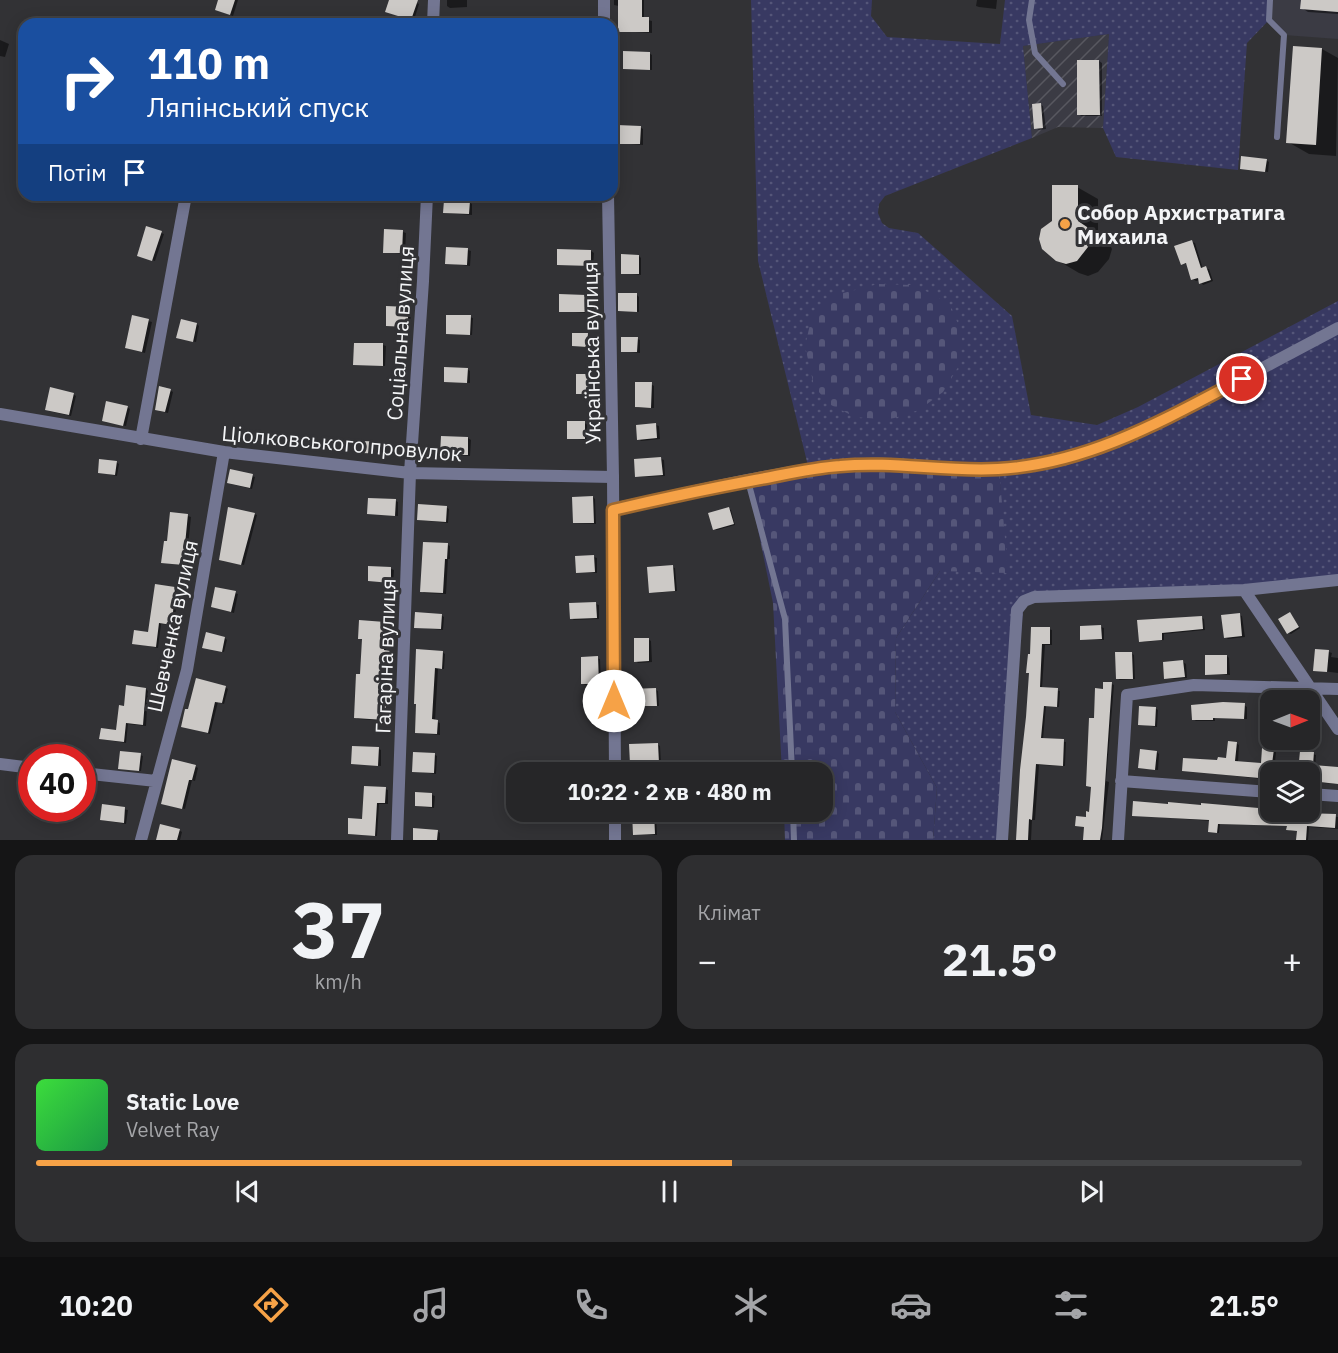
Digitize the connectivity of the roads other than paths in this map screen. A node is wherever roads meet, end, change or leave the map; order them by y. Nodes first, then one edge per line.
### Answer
1 (604, 0) edge
2 (1032, 0) edge
3 (1270, 0) edge
4 (431, 1) edge
5 (432, 18) edge
6 (604, 18) edge
7 (1063, 84) dead end
8 (1277, 137) dead end
9 (185, 201) edge
10 (427, 201) edge
11 (608, 201) edge
12 (1338, 328) edge
13 (0, 414) edge
14 (141, 439) junction
15 (224, 452) junction
16 (410, 473) junction
17 (613, 477) junction
18 (748, 481) junction
19 (613, 510) junction
20 (1338, 580) edge
21 (1244, 590) junction
22 (1309, 687) junction
23 (1338, 689) edge
24 (1338, 729) edge
25 (615, 762) edge
26 (792, 762) edge
27 (0, 764) edge
28 (18, 766) edge
29 (96, 775) edge
30 (156, 781) junction
31 (1121, 781) junction
32 (1260, 791) edge
33 (1320, 795) edge
34 (1338, 796) edge
35 (615, 822) edge
36 (793, 822) edge
37 (141, 840) edge
38 (397, 840) edge
39 (615, 840) edge
40 (794, 840) edge
41 (1002, 840) edge
42 (1118, 840) edge

1 - 6 street
2 - 7 lane
3 - 8 lane
4 - 5 street
9 - 14 street
10 - 16 street, Соціальна вулиця
11 - 17 street, Українська вулиця
12 - 18 street
13 - 14 street, Ціолковського провулок
14 - 15 street, Ціолковського провулок
15 - 16 street, Ціолковського провулок
15 - 30 street, Шевченка вулиця
16 - 17 street, Ціолковського провулок
16 - 38 street, Гагаріна вулиця
17 - 19 street, Українська вулиця
18 - 19 street
18 - 26 lane
19 - 25 street, Українська вулиця
20 - 21 street
21 - 22 street
21 - 41 street
22 - 23 street
22 - 24 street
22 - 31 street
27 - 28 street
29 - 30 street
30 - 37 street, Шевченка вулиця
31 - 32 street
31 - 42 street
33 - 34 street
35 - 39 street
36 - 40 lane

